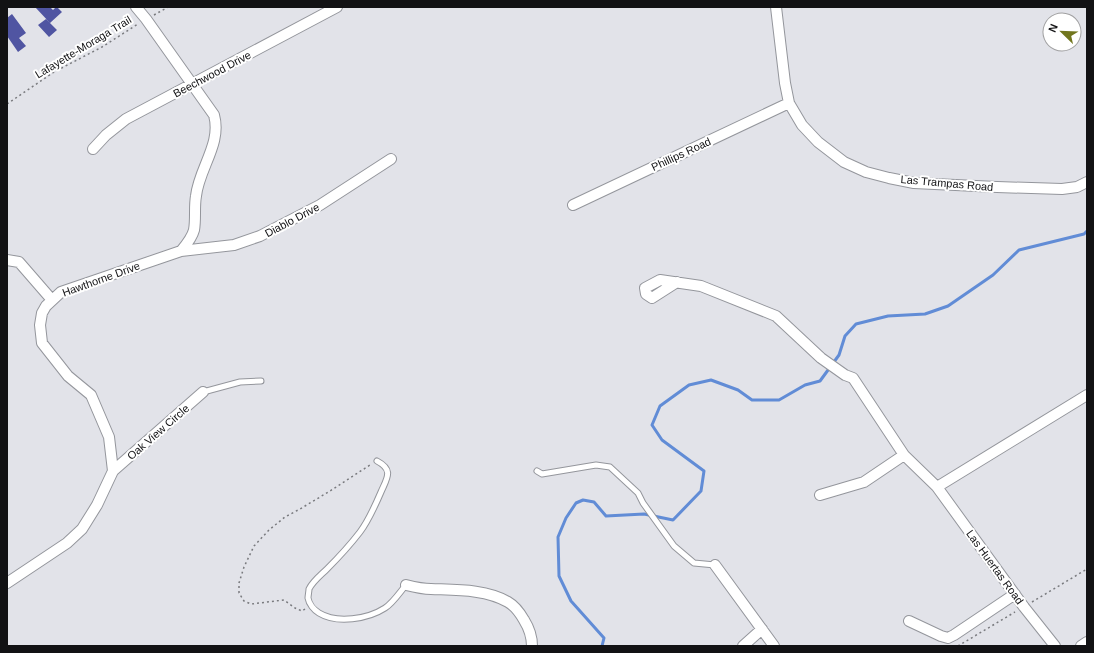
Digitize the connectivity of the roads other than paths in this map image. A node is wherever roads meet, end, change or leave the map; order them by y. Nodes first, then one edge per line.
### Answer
1 (136, 7) edge
2 (337, 7) edge
3 (776, 7) edge
4 (192, 84) junction
5 (789, 103) junction
6 (93, 149) dead end
7 (391, 159) dead end
8 (1087, 182) edge
9 (573, 205) dead end
10 (181, 252) junction
11 (7, 260) edge
12 (677, 282) dead end
13 (52, 300) junction
14 (261, 381) dead end
15 (203, 392) joint
16 (1087, 395) edge
17 (904, 454) junction
18 (377, 462) road end
19 (113, 471) junction
20 (537, 471) dead end
21 (937, 487) junction
22 (820, 495) dead end
23 (715, 565) joint
24 (7, 583) edge
25 (406, 585) joint
26 (1015, 594) junction
27 (909, 621) dead end
28 (762, 629) junction
29 (1087, 642) edge
30 (532, 646) edge
31 (743, 646) edge
32 (774, 646) edge
33 (1056, 646) edge
34 (1081, 646) edge

1 - 4 street
2 - 4 street, Beechwood Drive
3 - 5 street, Las Trampas Road
4 - 6 street, Beechwood Drive
4 - 10 street
5 - 8 street, Las Trampas Road
5 - 9 street, Phillips Road
7 - 10 street, Diablo Drive
10 - 13 street, Hawthorne Drive
11 - 13 street
12 - 17 street, Las Huertas Road
13 - 19 street, Hawthorne Drive
14 - 15 lane
15 - 19 street, Oak View Circle
16 - 21 street
17 - 21 street, Las Huertas Road
17 - 22 street
18 - 25 lane
19 - 24 street
20 - 23 lane
21 - 26 street, Las Huertas Road
23 - 28 street
25 - 30 street
26 - 27 street
26 - 33 street, Las Huertas Road
28 - 31 street
28 - 32 street
29 - 34 street

